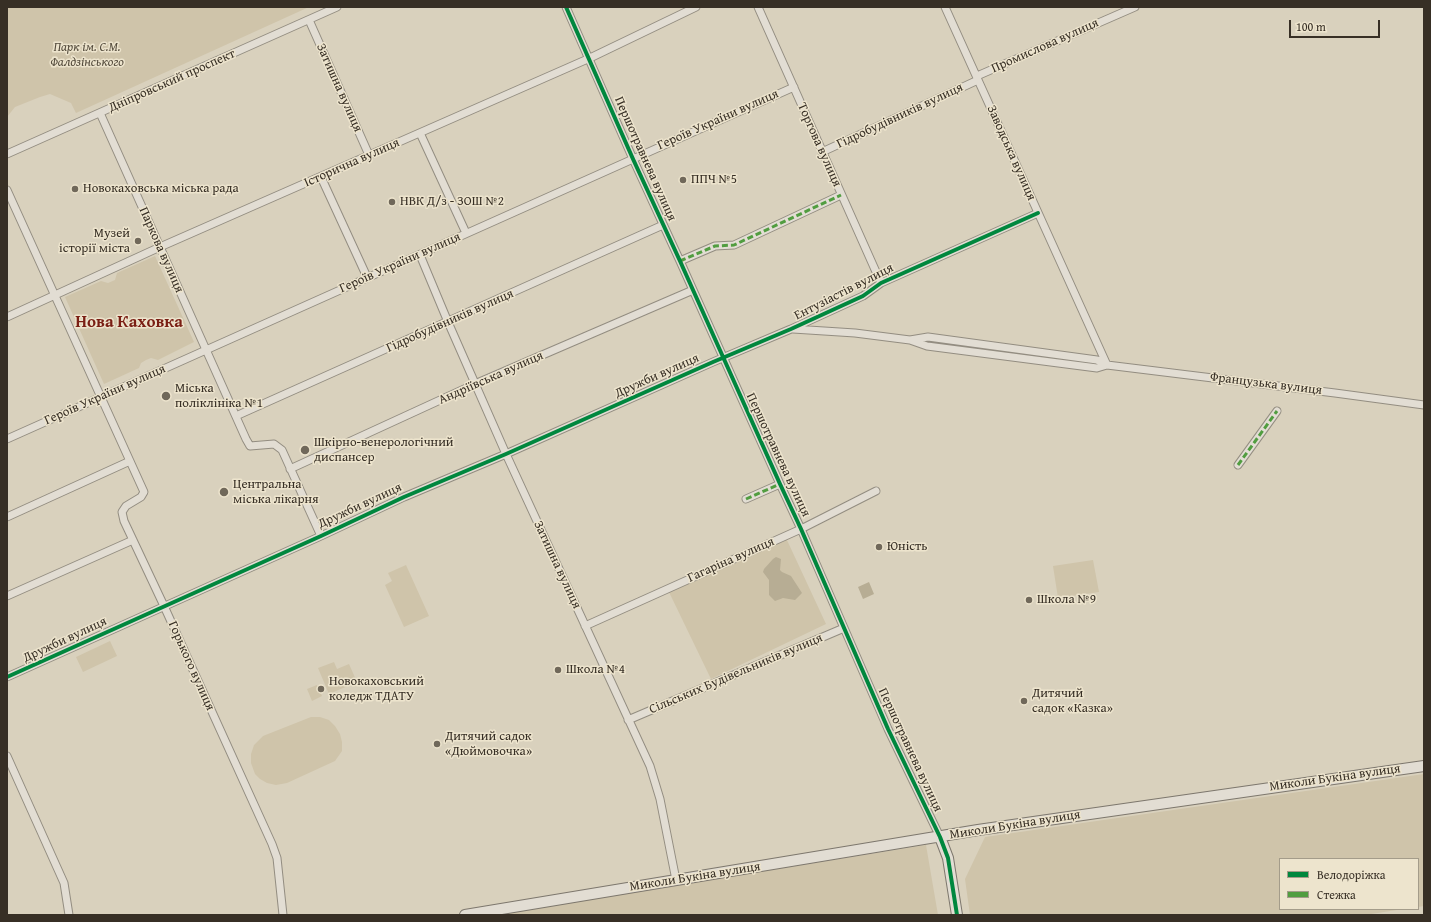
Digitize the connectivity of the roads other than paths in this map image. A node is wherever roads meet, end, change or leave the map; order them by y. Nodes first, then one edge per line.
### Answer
1 (337, 7) edge
2 (566, 7) edge
3 (696, 7) edge
4 (758, 7) edge
5 (945, 7) edge
6 (1135, 7) edge
7 (309, 20) junction
8 (590, 58) junction
9 (977, 78) junction
10 (794, 87) junction
11 (100, 113) junction
12 (420, 133) junction
13 (822, 152) junction
14 (7, 154) edge
15 (369, 155) junction
16 (632, 158) junction
17 (321, 177) junction
18 (7, 190) edge
19 (841, 195) junction
20 (1038, 212) junction
21 (663, 225) junction
22 (466, 233) junction
23 (160, 247) junction
24 (420, 255) junction
25 (680, 261) junction
26 (367, 277) junction
27 (881, 283) junction
28 (693, 290) junction
29 (55, 294) junction
30 (7, 317) edge
31 (448, 322) junction
32 (791, 329) junction
33 (205, 349) junction
34 (723, 358) junction
35 (1107, 365) junction
36 (475, 384) junction
37 (102, 397) junction
38 (1424, 406) edge
39 (1277, 411) dead end
40 (236, 416) junction
41 (7, 439) edge
42 (506, 454) junction
43 (130, 461) junction
44 (1238, 464) dead end
45 (290, 469) junction
46 (780, 484) junction
47 (876, 491) dead end
48 (746, 499) dead end
49 (7, 517) edge
50 (801, 529) junction
51 (321, 536) junction
52 (133, 540) junction
53 (7, 596) edge
54 (164, 606) junction
55 (585, 626) junction
56 (844, 628) junction
57 (7, 677) edge
58 (628, 720) junction
59 (7, 756) edge
60 (1424, 766) edge
61 (940, 837) junction
62 (676, 880) junction
63 (69, 915) edge
64 (283, 915) edge
65 (464, 915) edge
66 (957, 915) edge

1 - 7 street, Дніпровський проспект
2 - 8 street, Першотравнева вулиця
3 - 8 street, Історична вулиця
4 - 10 street, Торгова вулиця
5 - 9 street, Заводська вулиця
6 - 9 street, Промислова вулиця
7 - 11 street, Дніпровський проспект
7 - 15 street, Затишна вулиця
8 - 12 street, Історична вулиця
8 - 16 street, Першотравнева вулиця
9 - 13 street, Гідробудівників вулиця
9 - 20 street, Заводська вулиця
10 - 13 street, Торгова вулиця
10 - 16 street, Героїв України вулиця
11 - 14 street, Дніпровський проспект
11 - 23 street, Паркова вулиця
12 - 15 street, Історична вулиця
12 - 22 street
13 - 19 street, Торгова вулиця
15 - 17 street, Історична вулиця
16 - 21 street, Першотравнева вулиця
16 - 22 street, Героїв України вулиця
17 - 23 street, Історична вулиця
17 - 26 street
18 - 29 street, Горького вулиця
19 - 25 street
19 - 27 street, Торгова вулиця
20 - 27 street, Ентузіастів вулиця
20 - 35 street, Заводська вулиця
21 - 25 street, Першотравнева вулиця
21 - 31 street, Гідробудівників вулиця
22 - 24 street, Героїв України вулиця
23 - 29 street, Історична вулиця
23 - 33 street, Паркова вулиця
24 - 26 street, Героїв України вулиця
24 - 31 street, Затишна вулиця
25 - 28 street, Першотравнева вулиця
26 - 33 street, Героїв України вулиця
27 - 32 street, Ентузіастів вулиця
28 - 34 street, Першотравнева вулиця
28 - 36 street, Андріївська вулиця
29 - 30 street, Історична вулиця
29 - 37 street, Горького вулиця
31 - 36 street, Затишна вулиця
31 - 40 street, Гідробудівників вулиця
32 - 34 street, Ентузіастів вулиця
32 - 35 street, Французька вулиця
33 - 37 street, Героїв України вулиця
33 - 40 street, Паркова вулиця
34 - 42 street, Дружби вулиця
34 - 46 street, Першотравнева вулиця
35 - 38 street, Французька вулиця
36 - 42 street, Затишна вулиця
36 - 45 street, Андріївська вулиця
37 - 41 street, Героїв України вулиця
37 - 43 street, Горького вулиця
39 - 44 street
40 - 45 street, Паркова вулиця
42 - 51 street, Дружби вулиця
42 - 55 street, Затишна вулиця
43 - 49 street
43 - 52 street, Горького вулиця
45 - 51 street, Паркова вулиця
46 - 48 street
46 - 50 street, Першотравнева вулиця
47 - 50 street, Гагаріна вулиця
50 - 55 street, Гагаріна вулиця
50 - 56 street, Першотравнева вулиця
51 - 54 street, Дружби вулиця
52 - 53 street
52 - 54 street, Горького вулиця
54 - 57 street, Дружби вулиця
54 - 64 street, Горького вулиця
55 - 58 street, Затишна вулиця
56 - 58 street, Сільських Будівельників вулиця
56 - 61 street, Першотравнева вулиця
58 - 62 street, Затишна вулиця
59 - 63 street
60 - 61 street, Миколи Букіна вулиця
61 - 62 street, Миколи Букіна вулиця
61 - 66 street, Першотравнева вулиця
62 - 65 street, Миколи Букіна вулиця

